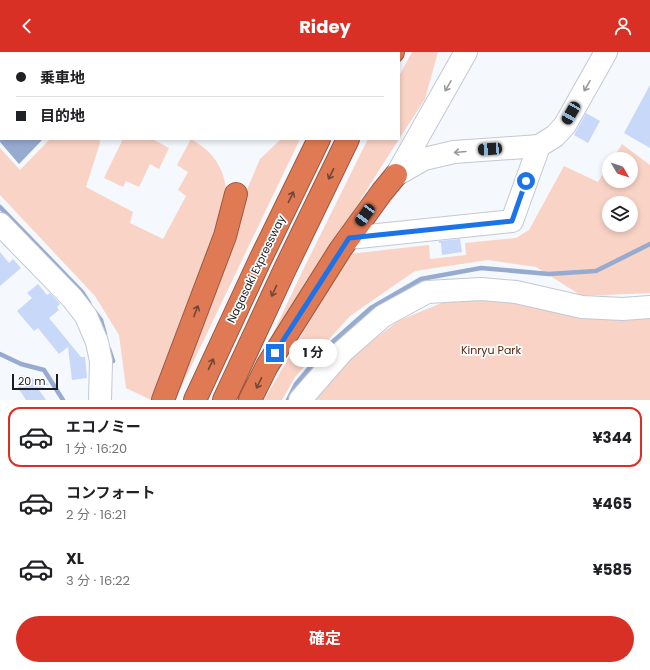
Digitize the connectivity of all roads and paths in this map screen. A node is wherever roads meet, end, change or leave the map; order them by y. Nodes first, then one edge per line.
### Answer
1 (466, 52) edge
2 (606, 52) edge
3 (319, 140) edge
4 (348, 140) edge
5 (539, 146) junction
6 (396, 175) junction
7 (236, 194) dead end
8 (0, 224) edge
9 (349, 238) junction
10 (650, 307) edge
11 (100, 400) edge
12 (163, 400) edge
13 (195, 400) edge
14 (224, 400) edge
15 (250, 400) edge
16 (300, 400) edge

1 -> 6 street
2 -> 5 street
13 -> 3 highway, Nagasaki Expressway
4 -> 14 highway
5 -> 6 street
5 - 9 street
6 - 9 highway
12 -> 7 highway
8 - 11 street
9 -> 15 highway
10 - 16 street

